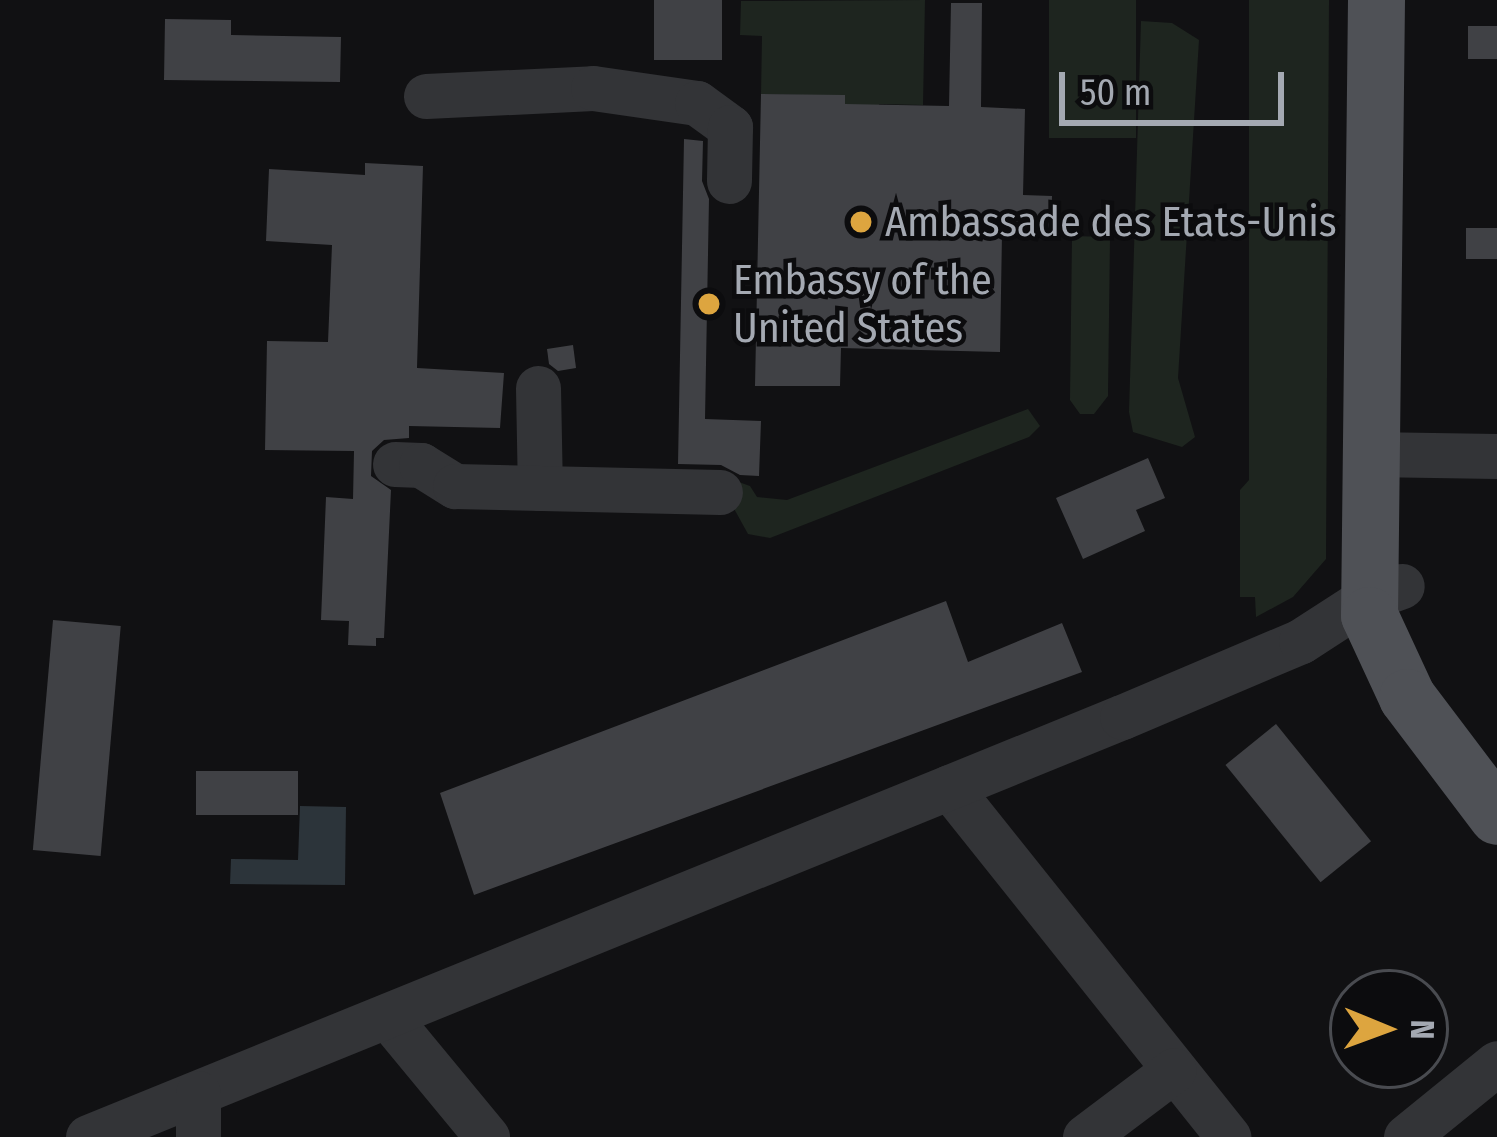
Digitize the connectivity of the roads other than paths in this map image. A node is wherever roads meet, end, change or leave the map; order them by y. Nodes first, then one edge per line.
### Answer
1 (1376, 0) edge
2 (1413, 0) edge
3 (426, 96) dead end
4 (729, 181) dead end
5 (538, 388) dead end
6 (1387, 454) junction
7 (1497, 456) edge
8 (395, 464) dead end
9 (540, 488) junction
10 (720, 492) dead end
11 (1384, 593) junction
12 (1497, 760) edge
13 (949, 787) junction
14 (1497, 816) edge
15 (387, 1016) junction
16 (1497, 1063) edge
17 (1174, 1070) junction
18 (198, 1115) edge
19 (88, 1137) edge
20 (487, 1137) edge
21 (1085, 1137) edge
22 (1228, 1137) edge
23 (1406, 1137) edge

1 - 6 main road
2 - 6 main road
3 - 4 street
5 - 9 street
6 - 7 street
6 - 11 main road
8 - 9 street
9 - 10 street
11 - 12 main road
11 - 13 street
11 - 14 main road
13 - 15 street
13 - 17 street
15 - 18 street
15 - 20 street
16 - 23 street
17 - 21 street
17 - 22 street
18 - 19 street

